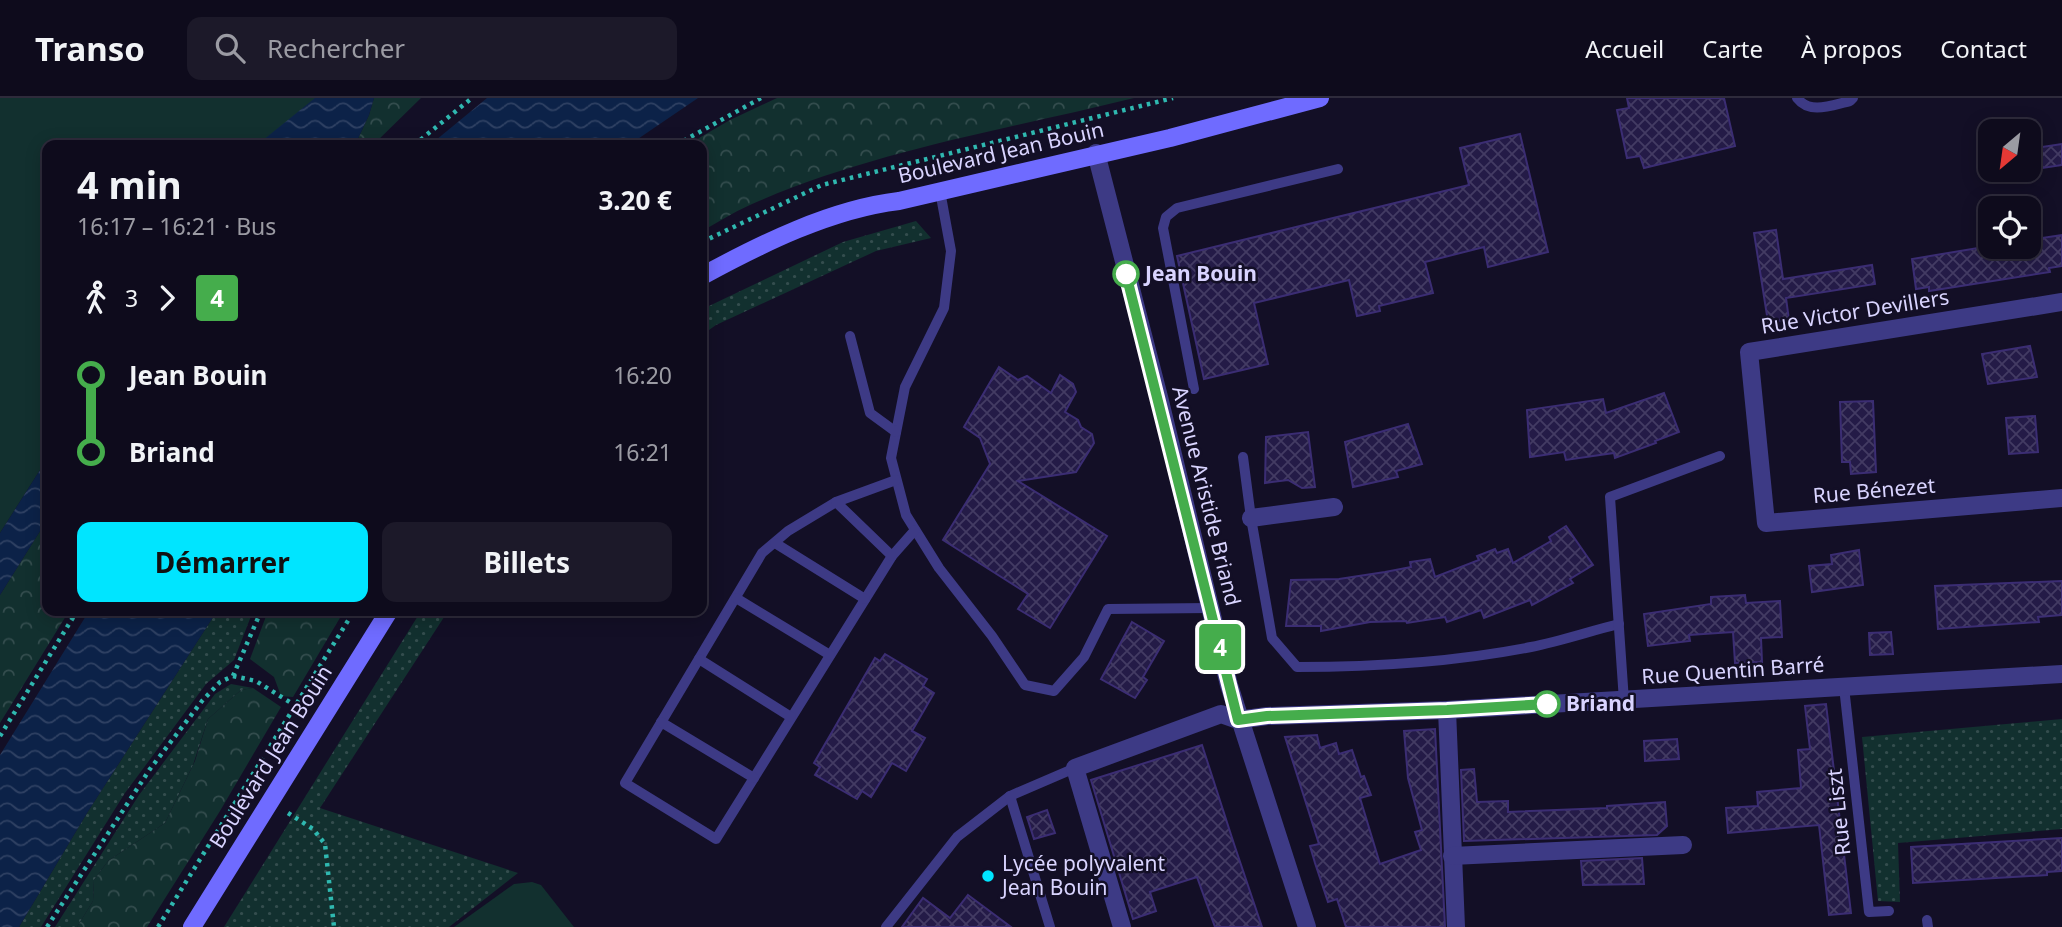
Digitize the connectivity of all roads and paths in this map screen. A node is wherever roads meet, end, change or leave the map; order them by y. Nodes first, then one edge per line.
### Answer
1 (472, 98) edge
2 (761, 98) edge
3 (1173, 98) edge
4 (1320, 98) edge
5 (1797, 98) edge
6 (1853, 98) edge
7 (420, 140) edge
8 (685, 140) edge
9 (1096, 153) junction
10 (1338, 169) dead end
11 (940, 191) junction
12 (707, 240) edge
13 (707, 273) edge
14 (2062, 302) edge
15 (850, 336) dead end
16 (1194, 389) dead end
17 (896, 432) junction
18 (1759, 447) joint
19 (1720, 456) dead end
20 (1243, 457) dead end
21 (896, 480) junction
22 (2062, 498) edge
23 (836, 502) junction
24 (1334, 507) dead end
25 (1251, 518) junction
26 (915, 530) junction
27 (775, 543) junction
28 (892, 556) junction
29 (736, 598) junction
30 (865, 599) junction
31 (1210, 608) junction
32 (74, 616) edge
33 (259, 616) edge
34 (351, 616) edge
35 (386, 616) edge
36 (1619, 624) junction
37 (830, 655) junction
38 (699, 659) junction
39 (2062, 674) edge
40 (233, 676) junction
41 (1844, 687) junction
42 (1624, 701) junction
43 (295, 705) junction
44 (1447, 710) junction
45 (791, 717) junction
46 (1238, 720) junction
47 (661, 722) junction
48 (319, 723) junction
49 (0, 736) edge
50 (1075, 768) junction
51 (754, 778) junction
52 (1010, 796) junction
53 (288, 813) dead end
54 (1683, 845) dead end
55 (1452, 856) junction
56 (1889, 911) dead end
57 (47, 927) edge
58 (158, 927) edge
59 (192, 927) edge
60 (334, 927) edge
61 (886, 927) edge
62 (1050, 927) edge
63 (1122, 927) edge
64 (1307, 927) edge
65 (1456, 927) edge

1 - 7 path
2 - 8 path
3 - 12 path
4 - 9 street, Boulevard Jean Bouin
5 - 6 lane
9 - 11 street, Boulevard Jean Bouin
9 - 31 street, Avenue Aristide Briand
10 - 16 lane
11 - 13 street, Boulevard Jean Bouin
11 - 17 lane
14 - 18 street, Rue Victor Devillers
15 - 17 lane
17 - 21 lane
18 - 22 street, Rue Bénezet
19 - 36 lane
20 - 25 lane
21 - 23 lane
21 - 26 lane
23 - 27 lane
23 - 28 lane
24 - 25 street
25 - 36 lane
26 - 28 lane
26 - 31 lane
27 - 29 lane
27 - 30 lane
28 - 30 lane
29 - 37 lane
29 - 38 lane
30 - 37 lane
31 - 46 street, Avenue Aristide Briand
32 - 49 path
33 - 40 path
34 - 43 path
35 - 48 street, Boulevard Jean Bouin
36 - 42 lane
37 - 45 lane
38 - 45 lane
38 - 47 lane
39 - 41 street, Rue Quentin Barré
40 - 43 path
40 - 57 path
41 - 42 street, Rue Quentin Barré
41 - 56 lane, Rue Liszt
42 - 44 street, Rue Quentin Barré
43 - 48 path
43 - 58 path
44 - 46 street, Rue Quentin Barré
44 - 55 street
45 - 51 lane
46 - 50 street, Rue Quentin Barré
46 - 64 street, Avenue Aristide Briand
47 - 51 lane
47 - 51 lane
48 - 59 street, Boulevard Jean Bouin
50 - 52 lane
50 - 63 street
52 - 61 lane
52 - 62 lane
53 - 60 path
54 - 55 street
55 - 65 street

